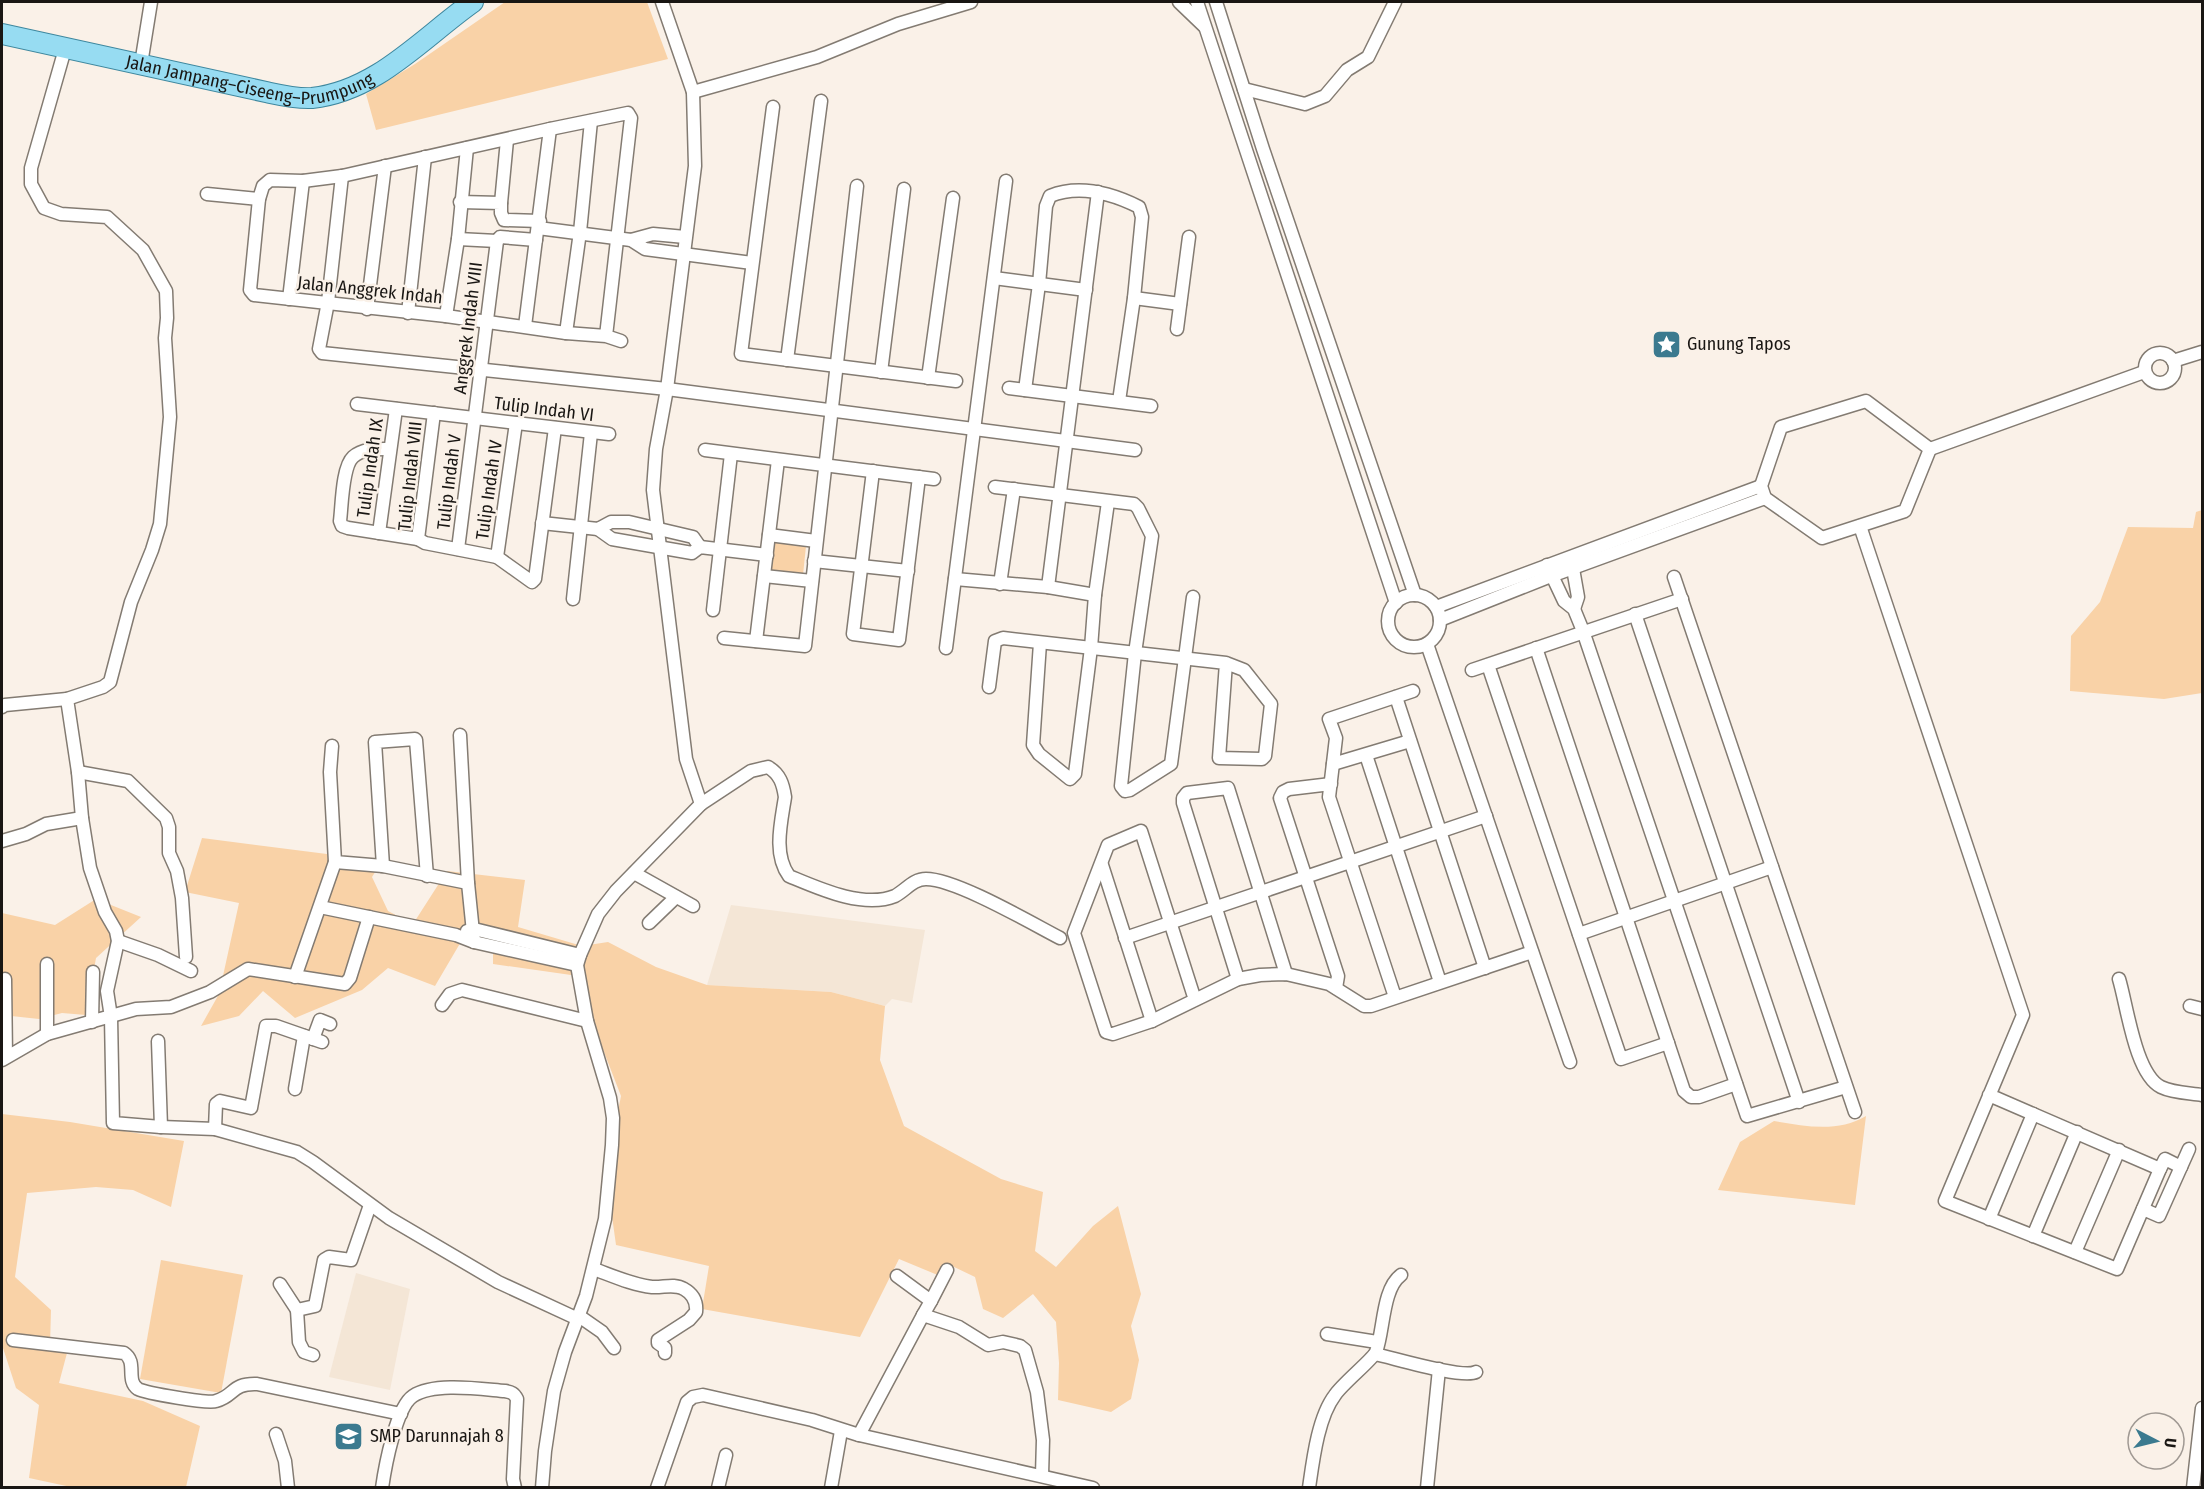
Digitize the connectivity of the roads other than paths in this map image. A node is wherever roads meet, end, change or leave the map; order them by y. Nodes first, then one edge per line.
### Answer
1 (151, 2) edge
2 (473, 2) edge
3 (662, 2) edge
4 (972, 2) edge
5 (1179, 2) edge
6 (1197, 2) edge
7 (1216, 2) edge
8 (1395, 2) edge
9 (1205, 26) junction
10 (2, 34) edge
11 (65, 49) junction
12 (141, 64) junction
13 (692, 87) junction
14 (1244, 89) junction
15 (821, 100) dead end
16 (773, 107) dead end
17 (591, 120) junction
18 (550, 129) junction
19 (507, 140) junction
20 (467, 148) junction
21 (1263, 149) junction
22 (425, 157) junction
23 (1249, 157) junction
24 (385, 166) junction
25 (342, 176) junction
26 (303, 181) junction
27 (1006, 182) dead end
28 (857, 186) dead end
29 (904, 189) dead end
30 (1098, 192) junction
31 (207, 194) dead end
32 (953, 198) dead end
33 (259, 199) junction
34 (460, 202) junction
35 (501, 203) junction
36 (538, 230) junction
37 (580, 232) junction
38 (685, 237) junction
39 (1189, 237) dead end
40 (618, 238) junction
41 (458, 239) junction
42 (631, 240) junction
43 (497, 241) junction
44 (683, 254) junction
45 (752, 263) junction
46 (994, 278) junction
47 (1039, 284) junction
48 (1086, 290) junction
49 (1134, 298) junction
50 (289, 299) junction
51 (328, 302) junction
52 (1180, 304) junction
53 (367, 309) junction
54 (408, 313) junction
55 (446, 316) junction
56 (486, 321) junction
57 (525, 326) junction
58 (1177, 329) dead end
59 (566, 333) junction
60 (606, 336) junction
61 (621, 341) dead end
62 (2202, 352) edge
63 (787, 360) junction
64 (2174, 361) junction
65 (835, 366) junction
66 (481, 369) junction
67 (881, 372) junction
68 (2144, 372) junction
69 (928, 378) junction
70 (956, 381) dead end
71 (1009, 388) dead end
72 (668, 389) junction
73 (1024, 390) junction
74 (1072, 396) junction
75 (1119, 401) junction
76 (357, 404) dead end
77 (1151, 406) dead end
78 (396, 409) junction
79 (830, 410) junction
80 (435, 413) junction
81 (475, 419) junction
82 (516, 423) junction
83 (555, 428) junction
84 (974, 428) junction
85 (591, 433) junction
86 (609, 434) dead end
87 (1066, 440) junction
88 (390, 449) junction
89 (1930, 449) junction
90 (705, 450) dead end
91 (1135, 450) dead end
92 (731, 454) junction
93 (778, 460) junction
94 (824, 465) junction
95 (873, 471) junction
96 (919, 477) junction
97 (934, 479) dead end
98 (995, 487) dead end
99 (1014, 489) junction
100 (1763, 492) junction
101 (1059, 494) junction
102 (1108, 502) junction
103 (542, 523) junction
104 (1860, 525) junction
105 (580, 526) junction
106 (598, 529) junction
107 (656, 529) junction
108 (379, 533) junction
109 (769, 535) junction
110 (418, 539) junction
111 (816, 541) junction
112 (658, 547) junction
113 (700, 547) junction
114 (458, 549) junction
115 (720, 549) junction
116 (767, 555) junction
117 (499, 558) junction
118 (814, 561) junction
119 (1572, 563) junction
120 (861, 566) junction
121 (908, 571) junction
122 (1549, 571) junction
123 (764, 576) junction
124 (1674, 577) dead end
125 (956, 579) junction
126 (812, 581) junction
127 (1000, 584) junction
128 (1048, 587) junction
129 (1095, 595) junction
130 (1415, 595) junction
131 (1193, 597) dead end
132 (573, 599) dead end
133 (1682, 599) junction
134 (1396, 603) junction
135 (1436, 607) junction
136 (1574, 609) junction
137 (713, 610) dead end
138 (1635, 614) junction
139 (1440, 620) junction
140 (1583, 631) junction
141 (724, 638) dead end
142 (756, 641) junction
143 (1040, 643) junction
144 (1427, 644) junction
145 (946, 648) dead end
146 (1091, 648) junction
147 (1536, 648) junction
148 (1135, 653) junction
149 (1185, 658) junction
150 (1226, 663) junction
151 (1488, 665) junction
152 (1472, 670) dead end
153 (989, 687) dead end
154 (1413, 691) dead end
155 (1396, 697) junction
156 (67, 699) junction
157 (2, 707) edge
158 (460, 735) dead end
159 (1410, 741) junction
160 (332, 746) dead end
161 (1365, 754) junction
162 (1333, 764) junction
163 (78, 772) junction
164 (1331, 784) junction
165 (701, 804) junction
166 (1486, 816) junction
167 (82, 818) junction
168 (1440, 832) junction
169 (2, 841) edge
170 (1395, 847) junction
171 (335, 862) junction
172 (1350, 862) junction
173 (1102, 865) junction
174 (383, 866) junction
175 (1772, 867) junction
176 (634, 873) junction
177 (427, 876) junction
178 (1306, 877) junction
179 (468, 883) junction
180 (1726, 883) junction
181 (1261, 892) junction
182 (676, 897) junction
183 (1675, 901) junction
184 (693, 906) dead end
185 (320, 907) junction
186 (1216, 908) junction
187 (369, 917) junction
188 (1626, 918) junction
189 (649, 923) dead end
190 (1170, 923) junction
191 (474, 929) junction
192 (1579, 934) junction
193 (456, 935) junction
194 (1060, 938) dead end
195 (1125, 938) junction
196 (118, 941) junction
197 (474, 942) junction
198 (1532, 952) junction
199 (186, 957) dead end
200 (578, 960) junction
201 (47, 964) dead end
202 (1485, 968) junction
203 (191, 971) dead end
204 (93, 972) dead end
205 (1286, 974) junction
206 (295, 977) junction
207 (5, 979) dead end
208 (1238, 979) junction
209 (2120, 979) dead end
210 (1440, 982) junction
211 (1336, 988) junction
212 (1395, 997) junction
213 (1195, 1000) junction
214 (442, 1005) dead end
215 (111, 1017) junction
216 (1152, 1021) junction
217 (92, 1022) junction
218 (587, 1022) junction
219 (330, 1024) dead end
220 (47, 1034) junction
221 (313, 1039) junction
222 (158, 1041) dead end
223 (1668, 1042) junction
224 (4, 1058) edge
225 (1570, 1062) dead end
226 (1736, 1084) junction
227 (1846, 1087) junction
228 (295, 1089) dead end
229 (1989, 1095) junction
230 (2202, 1095) edge
231 (1799, 1102) junction
232 (1855, 1112) dead end
233 (2033, 1114) junction
234 (161, 1127) junction
235 (215, 1129) junction
236 (2077, 1132) junction
237 (2189, 1149) dead end
238 (2119, 1150) junction
239 (2181, 1167) junction
240 (2160, 1169) junction
241 (370, 1204) junction
242 (2143, 1209) junction
243 (1989, 1219) junction
244 (2033, 1236) junction
245 (2075, 1252) junction
246 (594, 1269) junction
247 (947, 1270) dead end
248 (1401, 1275) dead end
249 (897, 1276) dead end
250 (280, 1284) dead end
251 (931, 1301) junction
252 (297, 1310) junction
253 (923, 1315) junction
254 (579, 1318) junction
255 (1327, 1334) dead end
256 (13, 1340) dead end
257 (614, 1348) dead end
258 (1376, 1348) junction
259 (665, 1353) dead end
260 (313, 1355) dead end
261 (1439, 1369) junction
262 (1476, 1372) dead end
263 (2202, 1408) edge
264 (401, 1414) junction
265 (841, 1431) junction
266 (276, 1434) dead end
267 (859, 1435) junction
268 (726, 1455) dead end
269 (2198, 1472) edge
270 (1042, 1475) junction
271 (288, 1488) edge
272 (382, 1488) edge
273 (515, 1488) edge
274 (542, 1488) edge
275 (657, 1488) edge
276 (718, 1488) edge
277 (831, 1488) edge
278 (1093, 1488) edge
279 (1309, 1488) edge
280 (1427, 1488) edge
281 (2193, 1488) edge

1 - 12 street
2 - 12 main road, Jalan Jampang–Ciseeng–Prumpung
3 - 13 street
4 - 13 street
5 - 9 street
6 - 9 street
7 - 14 street
8 - 14 street
9 - 23 street
10 - 11 main road, Jalan Jampang–Ciseeng–Prumpung
11 - 12 main road, Jalan Jampang–Ciseeng–Prumpung
11 - 156 street
13 - 38 street
14 - 21 street
15 - 63 street
16 - 45 street
17 - 18 street
17 - 37 street
17 - 40 street
18 - 19 street
18 - 36 street
19 - 20 street
19 - 35 street
20 - 22 street
20 - 34 street
21 - 23 street
21 - 130 street
22 - 24 street
22 - 54 street
23 - 134 street
24 - 25 street
24 - 53 street
25 - 26 street
25 - 51 street
26 - 33 street
26 - 50 street
27 - 46 street
28 - 65 street
29 - 67 street
30 - 47 street
30 - 48 street
30 - 49 street
31 - 33 street
32 - 69 street
33 - 50 street, Jalan Anggrek Indah
34 - 35 street
34 - 41 street
35 - 36 street
36 - 37 street
36 - 43 street
36 - 57 street
37 - 40 street
37 - 59 street
38 - 42 street
38 - 44 street
39 - 52 street
40 - 42 street
40 - 60 street
41 - 43 street
41 - 55 street
42 - 44 street
43 - 56 street, Anggrek Indah VIII
44 - 45 street
44 - 72 street
45 - 63 street
46 - 47 street
46 - 84 street
47 - 48 street
47 - 73 street
48 - 74 street
49 - 52 street
49 - 75 street
50 - 51 street, Jalan Anggrek Indah
51 - 53 street, Jalan Anggrek Indah
51 - 66 street
52 - 58 street
53 - 54 street, Jalan Anggrek Indah
54 - 55 street, Jalan Anggrek Indah
55 - 56 street, Jalan Anggrek Indah
56 - 57 street, Jalan Anggrek Indah
56 - 66 street, Anggrek Indah VIII
57 - 59 street, Jalan Anggrek Indah
59 - 60 street, Jalan Anggrek Indah
60 - 61 street, Jalan Anggrek Indah
62 - 64 street
63 - 65 street
64 - 68 street
64 - 68 street
65 - 67 street
65 - 79 street
66 - 72 street
66 - 81 street, Anggrek Indah VIII
67 - 69 street
68 - 89 street
69 - 70 street
71 - 73 street
72 - 79 street
72 - 107 street
73 - 74 street
74 - 75 street
74 - 87 street
75 - 77 street
76 - 78 street, Tulip Indah VI
78 - 80 street, Tulip Indah VI
78 - 88 street, Tulip Indah IX
79 - 84 street
79 - 94 street
80 - 81 street, Tulip Indah VI
80 - 110 street, Tulip Indah VIII
81 - 82 street, Tulip Indah VI
81 - 114 street, Tulip Indah V
82 - 83 street, Tulip Indah VI
82 - 117 street, Tulip Indah IV
83 - 85 street, Tulip Indah VI
83 - 103 street
84 - 87 street
84 - 125 street
85 - 86 street, Tulip Indah VI
85 - 105 street
87 - 91 street
87 - 101 street
88 - 108 street, Tulip Indah IX
88 - 108 street
89 - 100 street
89 - 104 street
90 - 92 street
92 - 93 street
92 - 115 street
93 - 94 street
93 - 109 street
94 - 95 street
94 - 111 street
95 - 96 street
95 - 120 street
96 - 97 street
96 - 121 street
98 - 99 street
99 - 101 street
99 - 127 street
100 - 104 street
100 - 119 street
101 - 102 street
101 - 128 street
102 - 129 street
102 - 148 street
103 - 105 street
103 - 117 street
104 - 229 street
105 - 106 street
105 - 132 street
106 - 107 street
106 - 112 street
107 - 112 street
107 - 113 street
108 - 110 street
109 - 111 street
109 - 116 street
110 - 114 street, Tulip Indah VIII
111 - 118 street
112 - 113 street
112 - 165 street
113 - 115 street
114 - 117 street, Tulip Indah VIII
115 - 116 street
115 - 137 street
116 - 123 street
118 - 120 street
118 - 126 street
119 - 122 street
119 - 136 street
120 - 121 street
120 - 121 street
122 - 135 street
122 - 136 street
122 - 139 street
123 - 126 street
123 - 142 street
124 - 133 street
125 - 127 street
125 - 145 street
126 - 142 street
127 - 128 street
128 - 129 street
129 - 146 street
130 - 134 street
130 - 135 street
131 - 149 street
133 - 138 street
133 - 175 street
134 - 144 street
135 - 139 street
136 - 140 street
138 - 140 street
138 - 180 street
139 - 144 street
140 - 147 street
140 - 183 street
141 - 142 street
143 - 146 street
143 - 146 street
143 - 153 street
144 - 166 street
146 - 148 street
147 - 151 street
147 - 188 street
148 - 149 street
148 - 149 street
149 - 150 street
150 - 150 street
151 - 152 street
151 - 192 street
154 - 155 street
155 - 159 street
155 - 162 street
156 - 157 street
156 - 163 street
158 - 179 street
159 - 161 street
159 - 168 street
160 - 171 street
161 - 162 street
161 - 170 street
162 - 164 street
163 - 167 street
163 - 199 street
164 - 172 street
164 - 178 street
165 - 176 street
165 - 194 street
166 - 168 street
166 - 198 street
167 - 169 street
167 - 196 street
168 - 170 street
168 - 202 street
170 - 172 street
170 - 210 street
171 - 174 street
171 - 185 street
172 - 178 street
172 - 212 street
173 - 190 street
173 - 195 street
173 - 216 street
174 - 177 street
174 - 177 street
175 - 180 street
175 - 227 street
176 - 182 street
176 - 200 street
177 - 179 street
178 - 181 street
178 - 211 street
179 - 191 street
180 - 183 street
180 - 231 street
181 - 186 street
181 - 186 street
181 - 205 street
182 - 184 street
182 - 189 street
183 - 188 street
183 - 226 street
185 - 187 street
185 - 206 street
186 - 190 street
186 - 208 street
187 - 193 street
187 - 206 street
188 - 192 street
188 - 223 street
190 - 195 street
190 - 213 street
191 - 193 street
191 - 197 street
191 - 200 street
192 - 223 street
193 - 197 street
195 - 216 street
196 - 203 street
196 - 215 street
197 - 200 street
198 - 202 street
198 - 225 street
200 - 218 street
201 - 220 street
202 - 210 street
204 - 217 street
205 - 208 street
205 - 211 street
206 - 215 street
207 - 224 street
208 - 213 street
209 - 230 street
210 - 212 street
211 - 212 street
213 - 216 street
214 - 218 street
215 - 217 street
215 - 234 street
217 - 220 street
218 - 246 street
219 - 221 street
220 - 224 street
221 - 228 street
221 - 235 street
222 - 234 street
223 - 226 street
226 - 231 street
227 - 231 street
227 - 232 street
229 - 233 street
229 - 243 street
233 - 236 street
233 - 243 street
234 - 235 street
235 - 241 street
236 - 238 street
236 - 244 street
237 - 239 street
238 - 240 street
238 - 245 street
239 - 240 street
239 - 242 street
240 - 242 street
241 - 252 street
241 - 254 street
242 - 245 street
243 - 244 street
244 - 245 street
246 - 254 street
246 - 259 street
247 - 251 street
248 - 258 street
249 - 251 street
250 - 252 street
251 - 253 street
252 - 260 street
253 - 267 street
253 - 270 street
254 - 257 street
254 - 274 street
255 - 258 street
256 - 264 street
258 - 261 street
258 - 279 street
261 - 262 street
261 - 280 street
263 - 269 street
264 - 272 street
264 - 273 street
265 - 267 street
265 - 275 street
265 - 277 street
266 - 271 street
267 - 270 street
268 - 276 street
269 - 281 street
270 - 278 street

